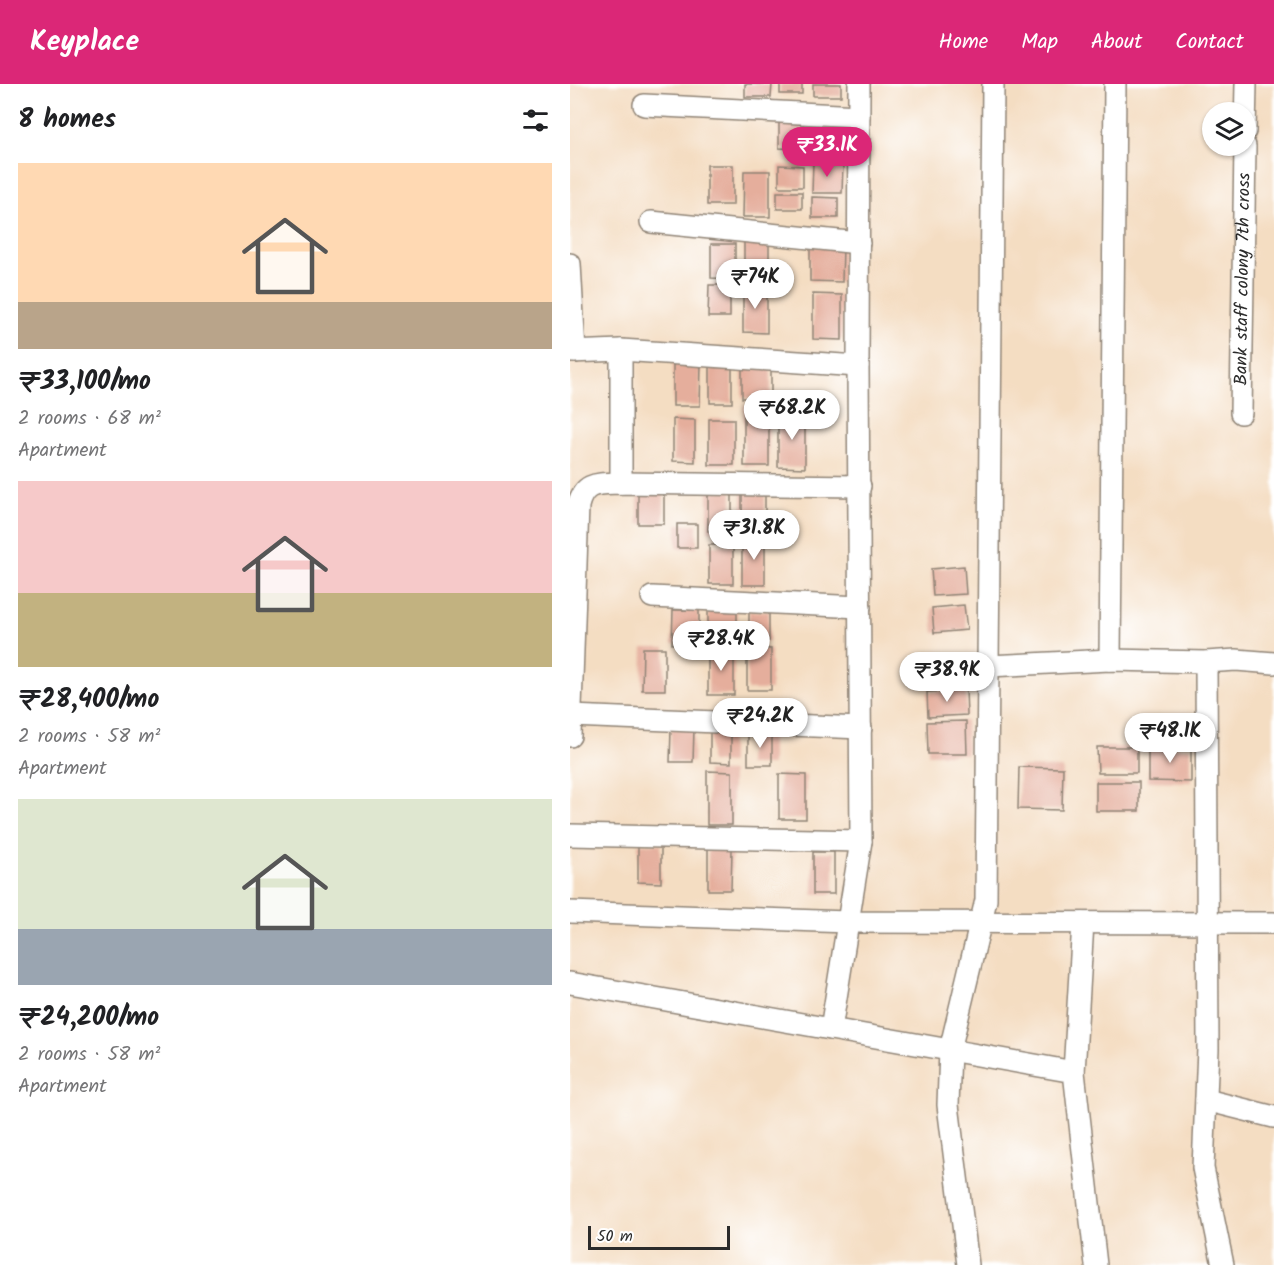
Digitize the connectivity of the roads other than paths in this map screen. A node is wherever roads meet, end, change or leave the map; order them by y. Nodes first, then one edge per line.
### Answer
1 (859, 84) edge
2 (993, 84) edge
3 (1115, 84) edge
4 (1246, 84) edge
5 (1246, 102) edge
6 (644, 105) dead end
7 (859, 116) junction
8 (1245, 156) edge
9 (651, 222) dead end
10 (859, 243) junction
11 (570, 264) edge
12 (621, 350) junction
13 (572, 352) edge
14 (858, 366) junction
15 (1241, 413) dead end
16 (621, 483) junction
17 (860, 486) junction
18 (652, 597) dead end
19 (860, 607) junction
20 (1110, 660) junction
21 (1206, 662) junction
22 (1274, 663) edge
23 (988, 666) junction
24 (571, 716) edge
25 (861, 728) junction
26 (570, 736) edge
27 (570, 835) edge
28 (861, 841) junction
29 (570, 912) edge
30 (848, 922) junction
31 (981, 923) junction
32 (1083, 923) junction
33 (1208, 923) junction
34 (1274, 923) edge
35 (570, 983) edge
36 (831, 1029) junction
37 (950, 1050) junction
38 (1074, 1072) junction
39 (1206, 1100) junction
40 (1274, 1117) edge
41 (968, 1265) edge
42 (1096, 1265) edge
43 (1223, 1265) edge

1 - 7 street
2 - 23 street
3 - 20 street
4 - 5 street
6 - 7 street
7 - 10 street
8 - 15 street, Bank staff colony 7th cross
9 - 10 street
10 - 14 street
11 - 13 street
12 - 13 street
12 - 14 street
12 - 16 street
14 - 17 street
16 - 17 street
16 - 24 street
17 - 19 street
18 - 19 street
19 - 25 street
20 - 21 street
20 - 23 street
21 - 22 street
21 - 33 street
23 - 31 street
24 - 25 street
24 - 26 street
25 - 28 street
27 - 28 street
28 - 30 street
29 - 30 street
30 - 31 street
30 - 36 street
31 - 32 street
31 - 37 street
32 - 33 street
32 - 38 street
33 - 34 street
33 - 39 street
35 - 36 street
36 - 37 street
37 - 38 street
37 - 41 street
38 - 42 street
39 - 40 street
39 - 43 street

